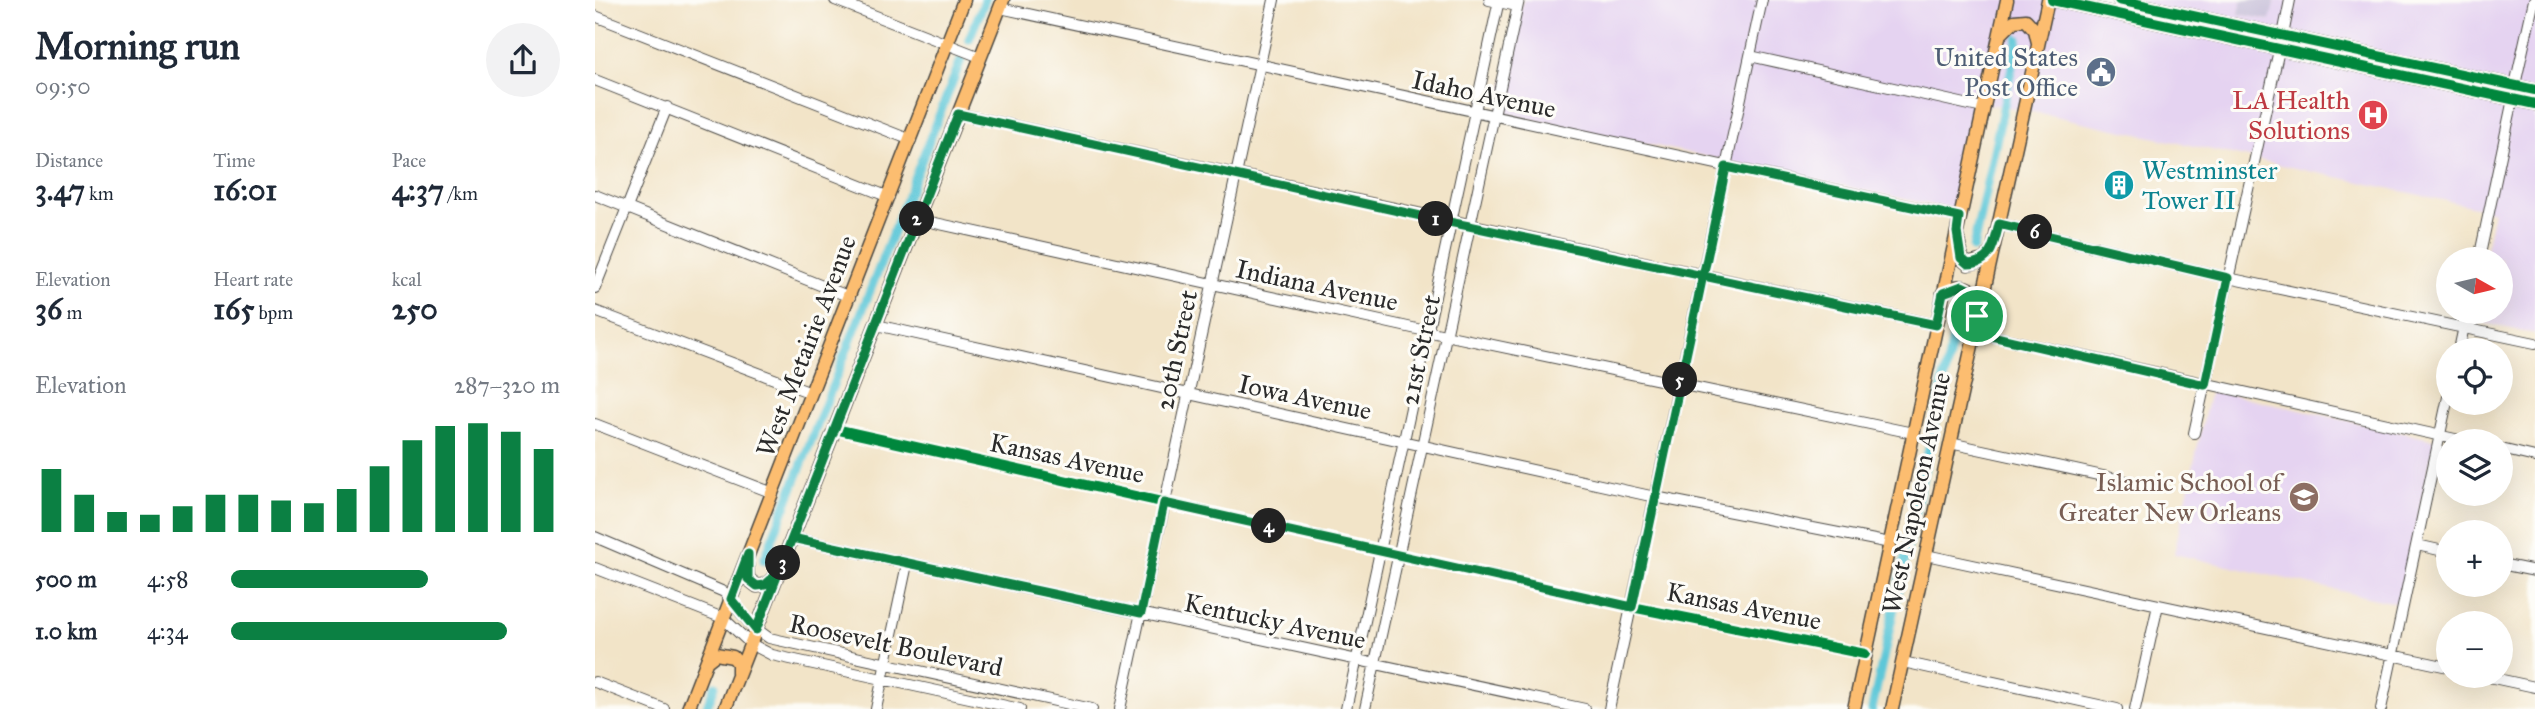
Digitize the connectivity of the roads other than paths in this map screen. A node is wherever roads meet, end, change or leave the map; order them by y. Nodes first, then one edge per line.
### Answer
1 (835, 0) edge
2 (964, 0) edge
3 (1274, 0) edge
4 (1762, 0) edge
5 (2007, 0) edge
6 (2050, 0) edge
7 (2119, 0) edge
8 (2290, 0) edge
9 (2534, 0) edge
10 (1495, 1) edge
11 (1518, 3) edge
12 (1001, 4) edge
13 (595, 16) edge
14 (2283, 35) junction
15 (1999, 36) junction
16 (2245, 42) junction
17 (948, 44) junction
18 (2325, 45) junction
19 (2039, 50) junction
20 (2279, 50) junction
21 (1750, 56) junction
22 (980, 57) junction
23 (1259, 66) junction
24 (595, 80) edge
25 (2515, 85) junction
26 (2535, 90) edge
27 (2535, 96) edge
28 (2513, 99) junction
29 (2535, 104) edge
30 (667, 107) junction
31 (1983, 108) junction
32 (1474, 113) junction
33 (958, 114) junction
34 (1493, 118) junction
35 (911, 140) junction
36 (1726, 167) junction
37 (1235, 175) junction
38 (595, 195) edge
39 (889, 197) junction
40 (627, 209) junction
41 (1959, 217) junction
42 (917, 219) junction
43 (1450, 222) junction
44 (1999, 224) junction
45 (1469, 226) junction
46 (1957, 232) junction
47 (2482, 247) edge
48 (1993, 250) junction
49 (1703, 275) junction
50 (2228, 278) junction
51 (1212, 284) junction
52 (595, 288) edge
53 (1943, 293) junction
54 (849, 297) junction
55 (595, 311) edge
56 (1977, 316) junction
57 (2464, 324) edge
58 (876, 325) junction
59 (1936, 325) junction
60 (2463, 328) junction
61 (1426, 331) junction
62 (1974, 332) junction
63 (1445, 334) junction
64 (2461, 338) edge
65 (2535, 343) edge
66 (1679, 384) junction
67 (2205, 385) junction
68 (811, 393) junction
69 (1189, 393) junction
70 (595, 424) edge
71 (835, 429) junction
72 (1913, 433) junction
73 (2194, 433) dead end
74 (2436, 435) edge
75 (1403, 440) junction
76 (1422, 443) junction
77 (1950, 443) junction
78 (2513, 452) edge
79 (2436, 455) edge
80 (2535, 457) edge
81 (2149, 486) dead end
82 (773, 493) junction
83 (1655, 497) junction
84 (1164, 503) junction
85 (595, 537) edge
86 (792, 538) junction
87 (1890, 543) junction
88 (2417, 545) junction
89 (2436, 549) edge
90 (1380, 550) junction
91 (748, 554) junction
92 (1397, 554) junction
93 (1926, 555) junction
94 (907, 564) junction
95 (2513, 566) edge
96 (595, 568) edge
97 (2535, 571) edge
98 (779, 572) junction
99 (731, 599) junction
100 (2158, 605) junction
101 (1632, 607) junction
102 (1141, 613) junction
103 (723, 618) junction
104 (756, 630) junction
105 (751, 644) junction
106 (1865, 654) junction
107 (2393, 655) junction
108 (1357, 660) junction
109 (706, 661) junction
110 (1903, 662) junction
111 (885, 663) junction
112 (1374, 664) junction
113 (2436, 664) edge
114 (738, 677) junction
115 (882, 678) junction
116 (595, 682) edge
117 (2513, 682) edge
118 (2535, 687) edge
119 (664, 709) edge
120 (688, 709) edge
121 (725, 709) edge
122 (876, 709) edge
123 (1020, 709) edge
124 (1092, 709) edge
125 (1119, 709) edge
126 (1346, 709) edge
127 (1365, 709) edge
128 (1585, 709) edge
129 (1609, 709) edge
130 (1854, 709) edge
131 (1892, 709) edge
132 (2117, 709) edge
133 (2135, 709) edge
134 (2381, 709) edge

1 - 17 street
2 - 17 main road, West Metairie Avenue
3 - 23 street, 20th Street
4 - 21 street
5 - 15 main road, West Napoleon Avenue
6 - 16 main road
6 - 19 main road, West Napoleon Avenue
7 - 14 main road
8 - 14 street
9 - 25 street
10 - 11 street
10 - 32 street, 21st Street
11 - 34 street, 21st Street
12 - 22 main road
12 - 23 street, Idaho Avenue
13 - 35 street
14 - 16 main road
14 - 18 main road
15 - 19 main road
15 - 31 main road, West Napoleon Avenue
16 - 20 main road
17 - 22 street
17 - 35 main road, West Metairie Avenue
18 - 20 main road
18 - 25 main road
19 - 44 main road, West Napoleon Avenue
20 - 28 main road
20 - 50 street
21 - 31 street
21 - 36 street
22 - 33 main road
23 - 32 street, Idaho Avenue
23 - 37 street, 20th Street
24 - 30 street
25 - 26 main road
27 - 28 main road
28 - 29 main road
28 - 47 street
30 - 39 street
30 - 40 street
31 - 41 main road, West Napoleon Avenue
32 - 34 street, Idaho Avenue
32 - 43 street, 21st Street
33 - 37 street
33 - 42 main road
34 - 36 street, Idaho Avenue
34 - 45 street, 21st Street
35 - 39 main road, West Metairie Avenue
36 - 41 street, Idaho Avenue
36 - 49 street
37 - 43 street
37 - 51 street, 20th Street
38 - 40 street
39 - 54 main road, West Metairie Avenue
40 - 52 street
40 - 54 street
41 - 46 main road, West Napoleon Avenue
42 - 51 street, Indiana Avenue
42 - 58 main road
43 - 45 street
43 - 61 street, 21st Street
44 - 48 main road, West Napoleon Avenue
44 - 50 street
45 - 49 street
45 - 63 street, 21st Street
46 - 48 main road
46 - 53 main road, West Napoleon Avenue
48 - 56 main road, West Napoleon Avenue
49 - 59 street
49 - 66 street
50 - 60 street
50 - 67 street
51 - 61 street, Indiana Avenue
51 - 69 street, 20th Street
53 - 56 main road
53 - 59 main road, West Napoleon Avenue
54 - 68 main road, West Metairie Avenue
55 - 68 street
56 - 62 main road, West Napoleon Avenue
57 - 60 street
58 - 69 street, Iowa Avenue
58 - 71 main road
59 - 72 main road, West Napoleon Avenue
60 - 64 street
60 - 65 street
61 - 63 street, Indiana Avenue
61 - 75 street, 21st Street
62 - 67 street
62 - 77 main road, West Napoleon Avenue
63 - 66 street, Indiana Avenue
63 - 76 street, 21st Street
66 - 72 street, Indiana Avenue
66 - 83 street
67 - 73 street
67 - 74 street
68 - 82 main road, West Metairie Avenue
69 - 75 street, Iowa Avenue
69 - 84 street, 20th Street
70 - 82 street
71 - 84 street, Kansas Avenue
71 - 86 main road
72 - 87 main road, West Napoleon Avenue
75 - 76 street, Iowa Avenue
75 - 90 street, 21st Street
76 - 83 street, Iowa Avenue
76 - 92 street, 21st Street
77 - 81 street
77 - 93 main road, West Napoleon Avenue
78 - 80 street
79 - 88 street
82 - 91 main road, West Metairie Avenue
83 - 87 street, Iowa Avenue
83 - 101 street
84 - 90 street, Kansas Avenue
84 - 102 street, 20th Street
85 - 99 street, Roosevelt Boulevard
86 - 94 street, Kentucky Avenue
86 - 98 main road
87 - 106 main road, West Napoleon Avenue
88 - 89 street
88 - 107 street
90 - 92 street, Kansas Avenue
90 - 108 street, 21st Street
91 - 98 main road
91 - 99 main road, West Metairie Avenue
92 - 101 street, Kansas Avenue
92 - 112 street, 21st Street
93 - 100 street
93 - 110 main road, West Napoleon Avenue
94 - 102 street, Kentucky Avenue
94 - 111 street
95 - 97 street
96 - 103 street, Roosevelt Boulevard
98 - 104 main road
99 - 103 main road, West Metairie Avenue
99 - 104 street, Roosevelt Boulevard
100 - 107 street
100 - 133 street
101 - 106 street, Kansas Avenue
101 - 129 street
102 - 108 street, Kentucky Avenue
102 - 125 street, 20th Street
103 - 105 street, Roosevelt Boulevard
103 - 109 main road, West Metairie Avenue
104 - 105 main road
104 - 111 street, Roosevelt Boulevard
105 - 114 main road
105 - 115 street, Roosevelt Boulevard
106 - 130 main road, West Napoleon Avenue
107 - 113 street
107 - 134 street
108 - 112 street, Kentucky Avenue
108 - 126 street, 21st Street
109 - 114 main road
109 - 120 main road, West Metairie Avenue
110 - 131 main road, West Napoleon Avenue
110 - 132 street
111 - 115 street
111 - 124 street, Roosevelt Boulevard
112 - 127 street, 21st Street
112 - 128 street, Kentucky Avenue
114 - 121 main road
115 - 122 street
115 - 123 street, Roosevelt Boulevard
116 - 119 street
117 - 118 street

